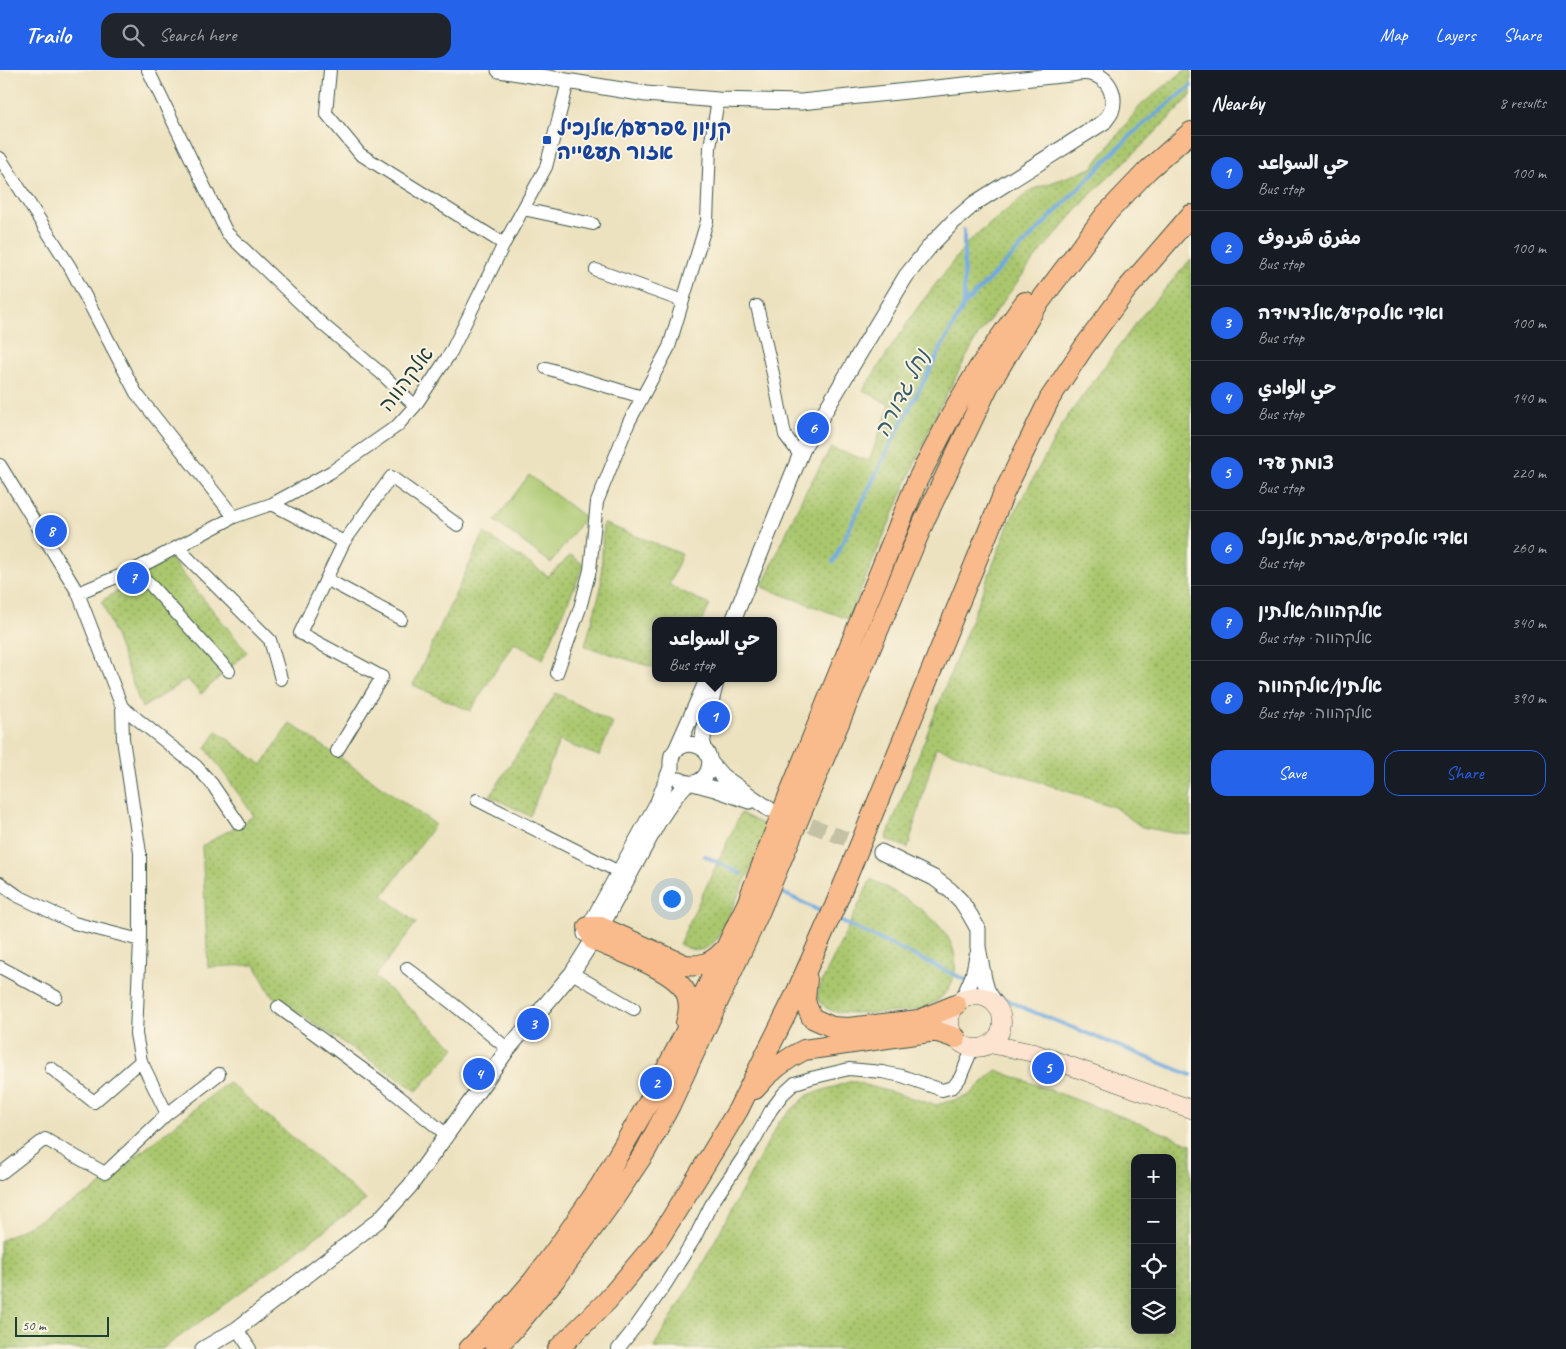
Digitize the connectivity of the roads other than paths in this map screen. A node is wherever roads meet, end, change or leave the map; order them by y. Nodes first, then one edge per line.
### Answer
1 (148, 70) edge
2 (330, 70) edge
3 (499, 70) edge
4 (1103, 73) edge
5 (548, 74) edge
6 (568, 82) junction
7 (718, 100) junction
8 (1191, 132) edge
9 (0, 158) edge
10 (523, 209) junction
11 (1191, 214) edge
12 (1105, 215) junction
13 (593, 224) dead end
14 (504, 244) junction
15 (596, 270) dead end
16 (683, 301) junction
17 (757, 306) dead end
18 (546, 368) dead end
19 (642, 397) junction
20 (415, 406) junction
21 (800, 455) junction
22 (0, 465) edge
23 (272, 504) junction
24 (234, 517) junction
25 (458, 525) dead end
26 (344, 542) junction
27 (178, 548) junction
28 (136, 569) junction
29 (326, 579) junction
30 (78, 593) junction
31 (734, 617) edge
32 (401, 619) dead end
33 (229, 671) dead end
34 (556, 673) dead end
35 (282, 679) dead end
36 (706, 682) edge
37 (716, 682) edge
38 (122, 708) junction
39 (702, 748) junction
40 (676, 750) junction
41 (337, 751) dead end
42 (710, 762) junction
43 (671, 768) junction
44 (690, 783) junction
45 (477, 800) dead end
46 (239, 824) dead end
47 (881, 852) tunnel mouth
48 (619, 872) junction
49 (0, 883) edge
50 (594, 932) junction
51 (140, 940) junction
52 (978, 947) junction
53 (726, 948) junction
54 (810, 961) junction
55 (0, 968) edge
56 (407, 968) dead end
57 (572, 973) junction
58 (56, 997) dead end
59 (960, 1002) junction
60 (278, 1007) dead end
61 (542, 1009) junction
62 (634, 1009) dead end
63 (1000, 1013) junction
64 (680, 1042) junction
65 (973, 1043) junction
66 (508, 1049) junction
67 (1034, 1053) junction
68 (141, 1062) junction
69 (51, 1068) dead end
70 (219, 1074) dead end
71 (1191, 1109) edge
72 (738, 1110) junction
73 (167, 1114) junction
74 (447, 1135) junction
75 (0, 1174) edge
76 (237, 1328) junction
77 (203, 1349) edge
78 (250, 1349) edge
79 (469, 1349) edge
80 (494, 1349) edge
81 (558, 1349) edge
82 (618, 1349) edge

1 - 20 street
2 - 14 street
3 - 5 street
4 - 7 street
4 - 21 street
5 - 6 street
6 - 7 street
6 - 10 street, אלקהווה
7 - 16 street
8 - 12 highway
9 - 24 street
10 - 13 street
10 - 14 street, אלקהווה
11 - 54 highway
12 - 53 highway
12 - 80 highway
14 - 20 street, אלקהווה
15 - 16 street
16 - 19 street
17 - 21 street
18 - 19 street
19 - 34 street
20 - 23 street, אלקהווה
21 - 31 street
22 - 30 street
23 - 24 street, אלקהווה
23 - 26 street
24 - 27 street, אלקהווה
25 - 26 street
26 - 29 street
27 - 28 street, אלקהווה
27 - 35 street
28 - 30 street, אלקהווה
28 - 33 street
29 - 32 street
29 - 41 street
30 - 38 street
36 - 40 street
37 - 39 street
38 - 46 street
38 - 51 street
39 - 40 street
39 - 42 street
40 - 43 street
42 - 44 street
42 - 44 street
43 - 44 street
43 - 48 street
44 - 50 street
45 - 48 street
47 - 52 street
48 - 50 street
49 - 51 street
50 - 53 highway
50 - 57 street
50 - 61 street
50 - 64 highway
51 - 68 street
52 - 59 street
52 - 63 street
53 - 64 highway
54 - 59 highway
54 - 72 highway
55 - 58 street
56 - 66 street
57 - 61 street
57 - 62 street
59 - 63 main road
59 - 65 main road
60 - 74 street
61 - 66 street
63 - 65 main road
63 - 67 main road
64 - 79 highway
65 - 67 main road
65 - 72 highway
65 - 82 street
66 - 74 street
67 - 71 main road
68 - 69 street
68 - 73 street
70 - 73 street
72 - 81 highway
73 - 75 street
74 - 76 street
76 - 77 street
76 - 78 street

